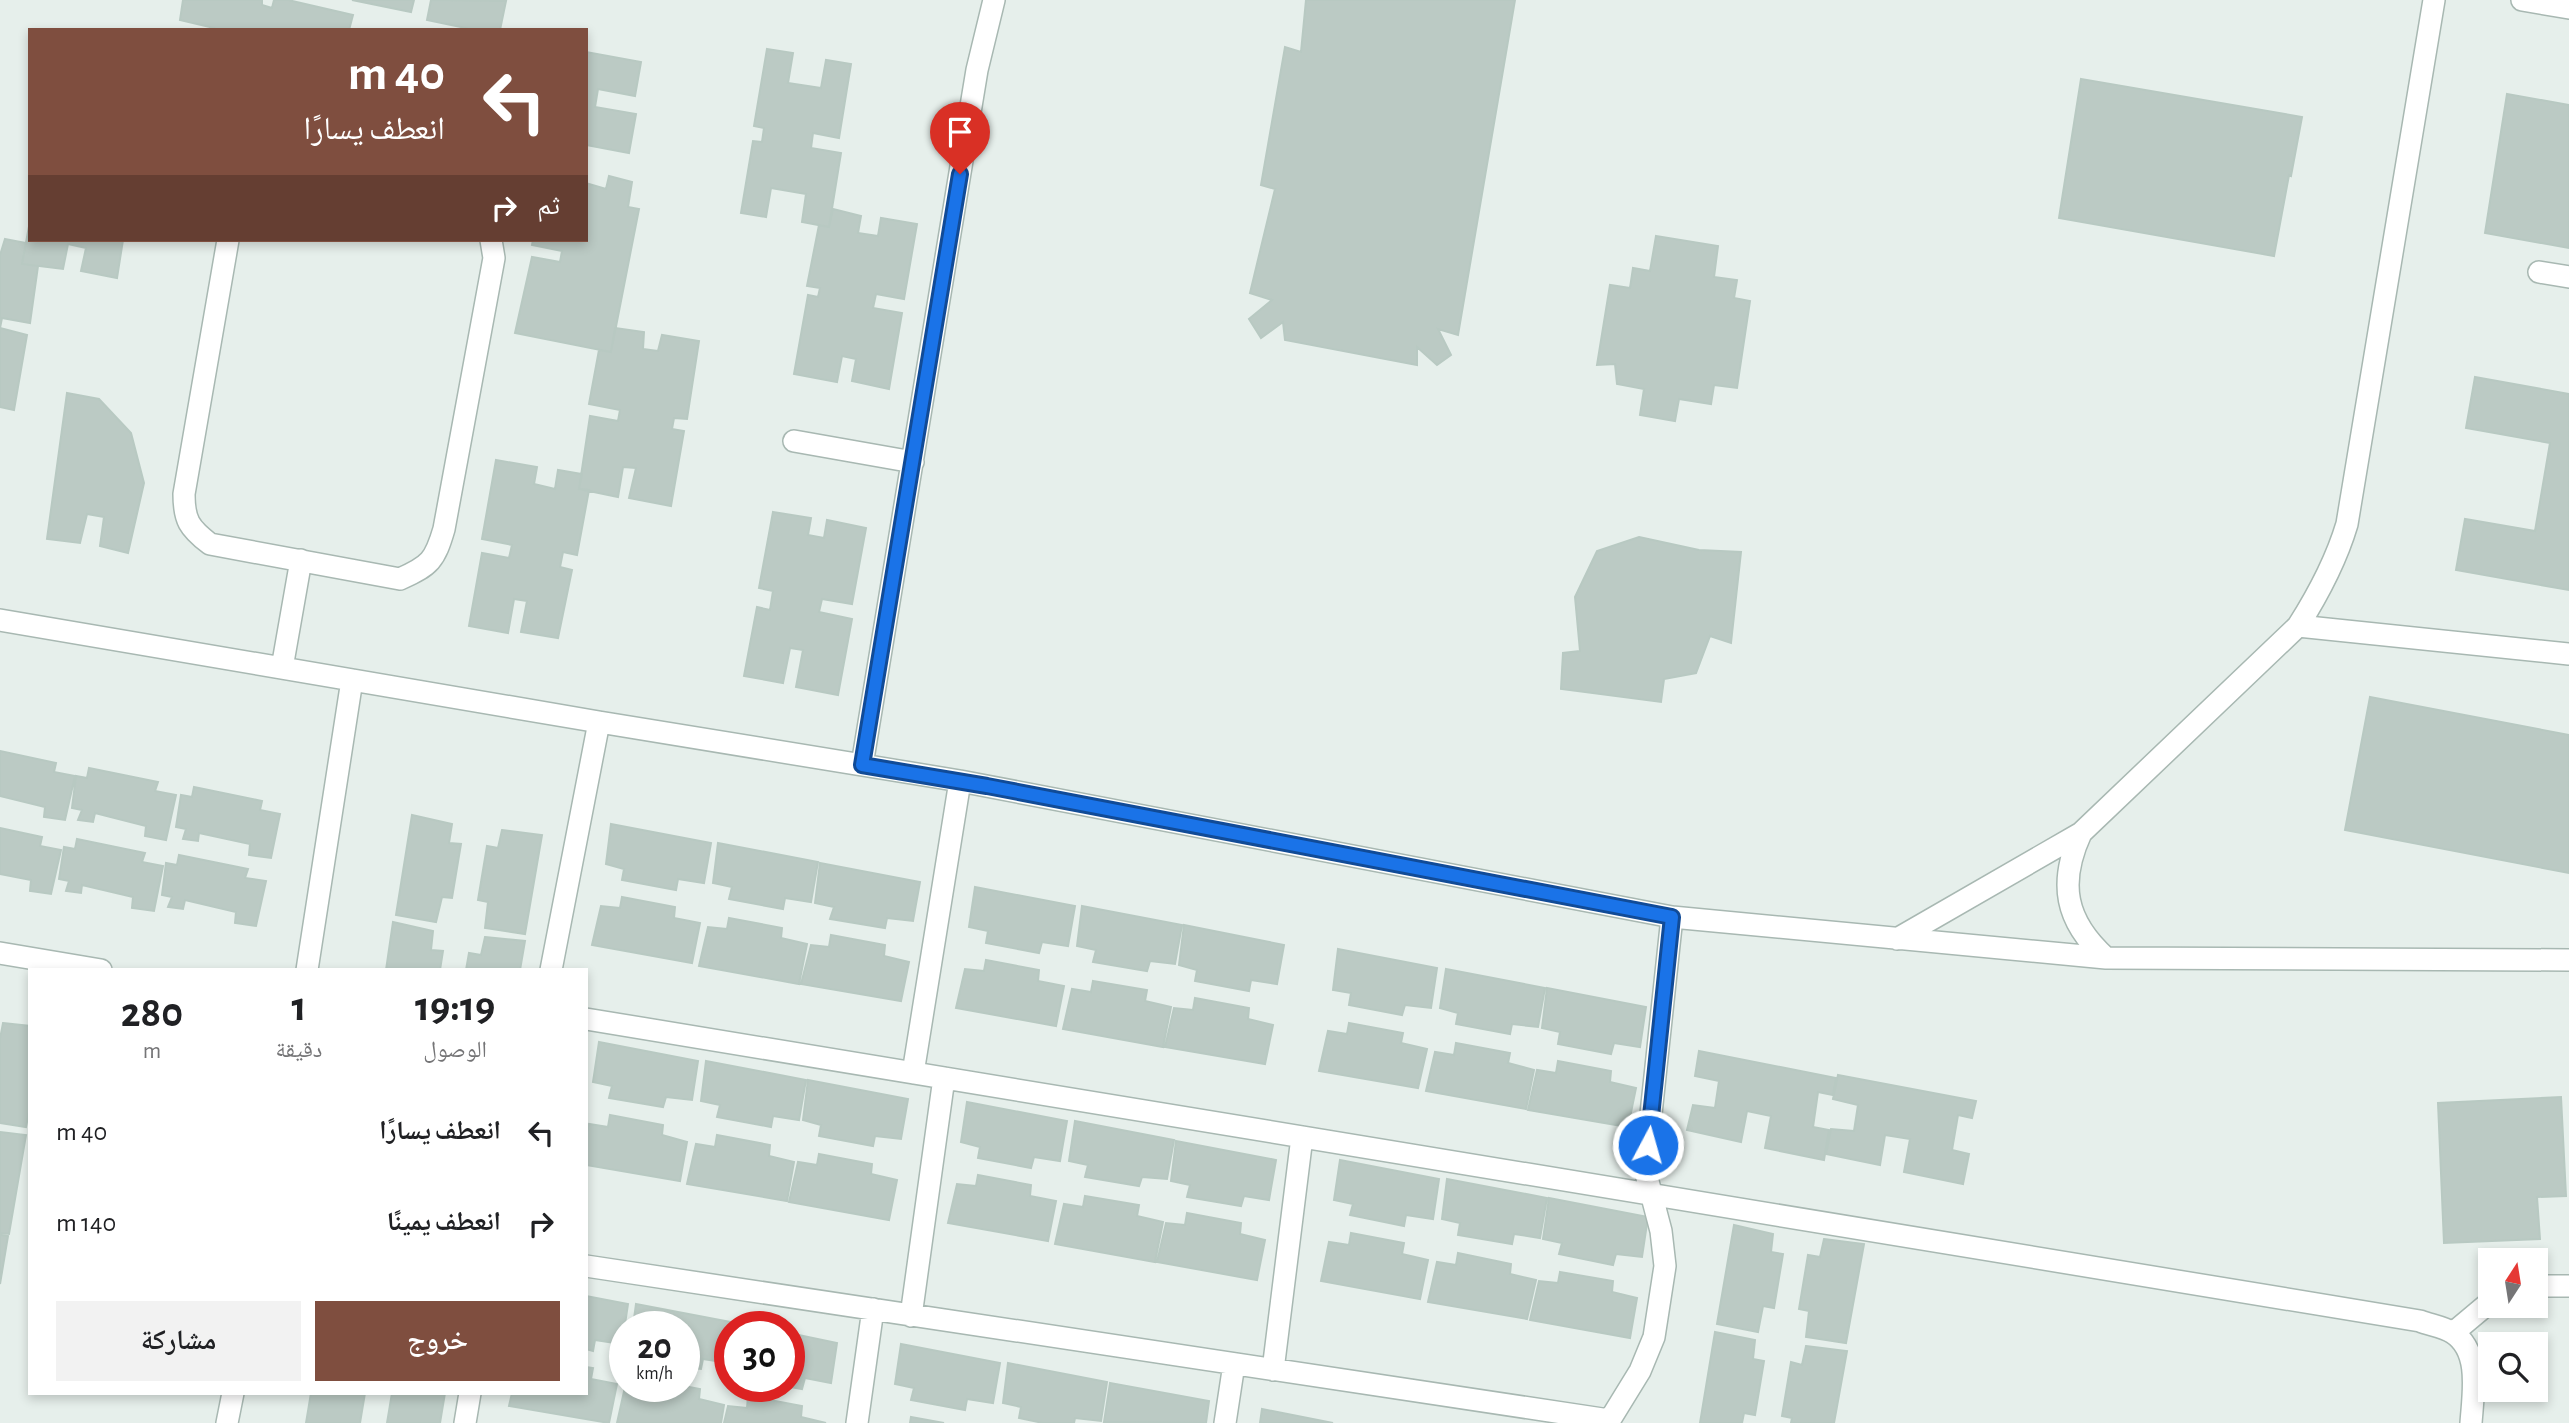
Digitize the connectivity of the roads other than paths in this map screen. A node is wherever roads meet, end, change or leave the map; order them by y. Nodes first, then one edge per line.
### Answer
1 (994, 0) edge
2 (2434, 0) edge
3 (2522, 0) edge
4 (2569, 8) edge
5 (228, 242) edge
6 (492, 242) edge
7 (2539, 272) dead end
8 (2569, 277) edge
9 (794, 441) dead end
10 (913, 462) junction
11 (301, 560) junction
12 (0, 620) edge
13 (2298, 626) junction
14 (2569, 654) edge
15 (282, 668) junction
16 (352, 680) junction
17 (598, 722) junction
18 (862, 765) junction
19 (960, 781) junction
20 (2081, 833) junction
21 (1672, 917) junction
22 (1897, 939) junction
23 (0, 953) edge
24 (2106, 958) junction
25 (2569, 960) edge
26 (89, 968) edge
27 (307, 968) edge
28 (551, 968) edge
29 (588, 1019) edge
30 (913, 1073) junction
31 (944, 1078) junction
32 (1302, 1137) junction
33 (1651, 1195) junction
34 (588, 1266) edge
35 (2548, 1286) edge
36 (2569, 1286) edge
37 (873, 1310) junction
38 (2478, 1312) edge
39 (911, 1315) junction
40 (2453, 1332) junction
41 (1234, 1364) junction
42 (1273, 1370) junction
43 (233, 1395) edge
44 (470, 1395) edge
45 (1609, 1422) edge
46 (227, 1423) edge
47 (465, 1423) edge
48 (857, 1423) edge
49 (1225, 1423) edge
50 (2471, 1423) edge

1 - 10 street
2 - 13 street
3 - 4 street
5 - 11 street
6 - 11 street
7 - 8 street
9 - 10 street
10 - 18 street
11 - 15 street
12 - 15 street
13 - 14 street
13 - 20 street
15 - 16 street
16 - 17 street
16 - 27 street
17 - 18 street
17 - 28 street
18 - 19 street
19 - 21 street
19 - 30 street
20 - 22 street
20 - 24 street
21 - 22 street
21 - 33 street
22 - 24 street
23 - 26 street
24 - 25 street
29 - 30 street
30 - 31 street
31 - 32 street
31 - 39 street
32 - 33 street
32 - 42 street
33 - 40 street
33 - 45 street
34 - 37 street
35 - 36 street
37 - 39 street
37 - 48 street
38 - 40 street
39 - 41 street
40 - 50 street
41 - 42 street
41 - 49 street
42 - 45 street
43 - 46 street
44 - 47 street

